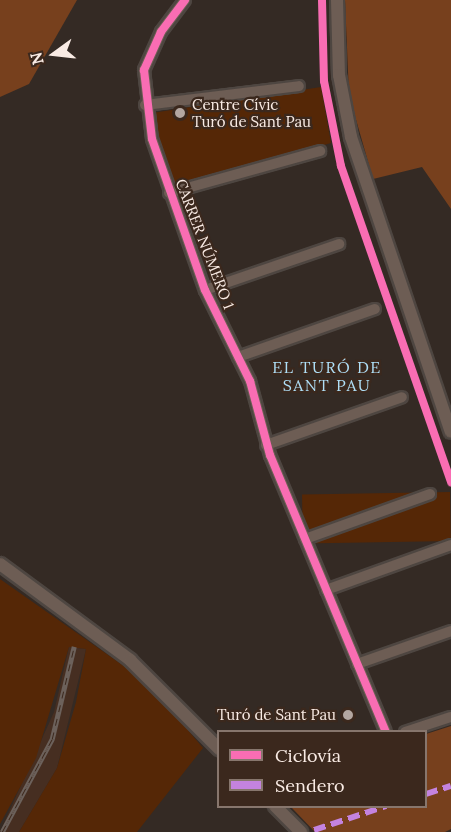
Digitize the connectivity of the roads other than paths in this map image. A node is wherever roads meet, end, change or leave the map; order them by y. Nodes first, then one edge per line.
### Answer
1 (185, 0) edge
2 (337, 0) edge
3 (299, 86) dead end
4 (145, 105) junction
5 (320, 151) dead end
6 (169, 193) junction
7 (339, 244) dead end
8 (205, 290) junction
9 (375, 309) dead end
10 (238, 357) junction
11 (402, 397) dead end
12 (451, 432) edge
13 (266, 445) junction
14 (430, 494) dead end
15 (305, 539) junction
16 (451, 545) edge
17 (0, 558) edge
18 (0, 566) edge
19 (326, 590) junction
20 (451, 631) edge
21 (357, 664) junction
22 (451, 717) edge
23 (385, 730) edge
24 (411, 730) edge
25 (217, 737) edge
26 (217, 747) edge
27 (283, 810) edge
28 (301, 832) edge
29 (309, 832) edge

1 - 4 street, CARRER NÚMERO 1
2 - 12 street
3 - 4 street
4 - 6 street, CARRER NÚMERO 1
5 - 6 street
6 - 8 street, CARRER NÚMERO 1
7 - 8 street
8 - 10 street, CARRER NÚMERO 1
9 - 10 street
10 - 13 street, CARRER NÚMERO 1
11 - 13 street
13 - 15 street, CARRER NÚMERO 1
14 - 15 street
15 - 19 street, CARRER NÚMERO 1
16 - 19 street
17 - 25 street
18 - 26 street
19 - 21 street, CARRER NÚMERO 1
20 - 21 street
21 - 23 street, CARRER NÚMERO 1
22 - 24 street
27 - 28 street
27 - 29 street

